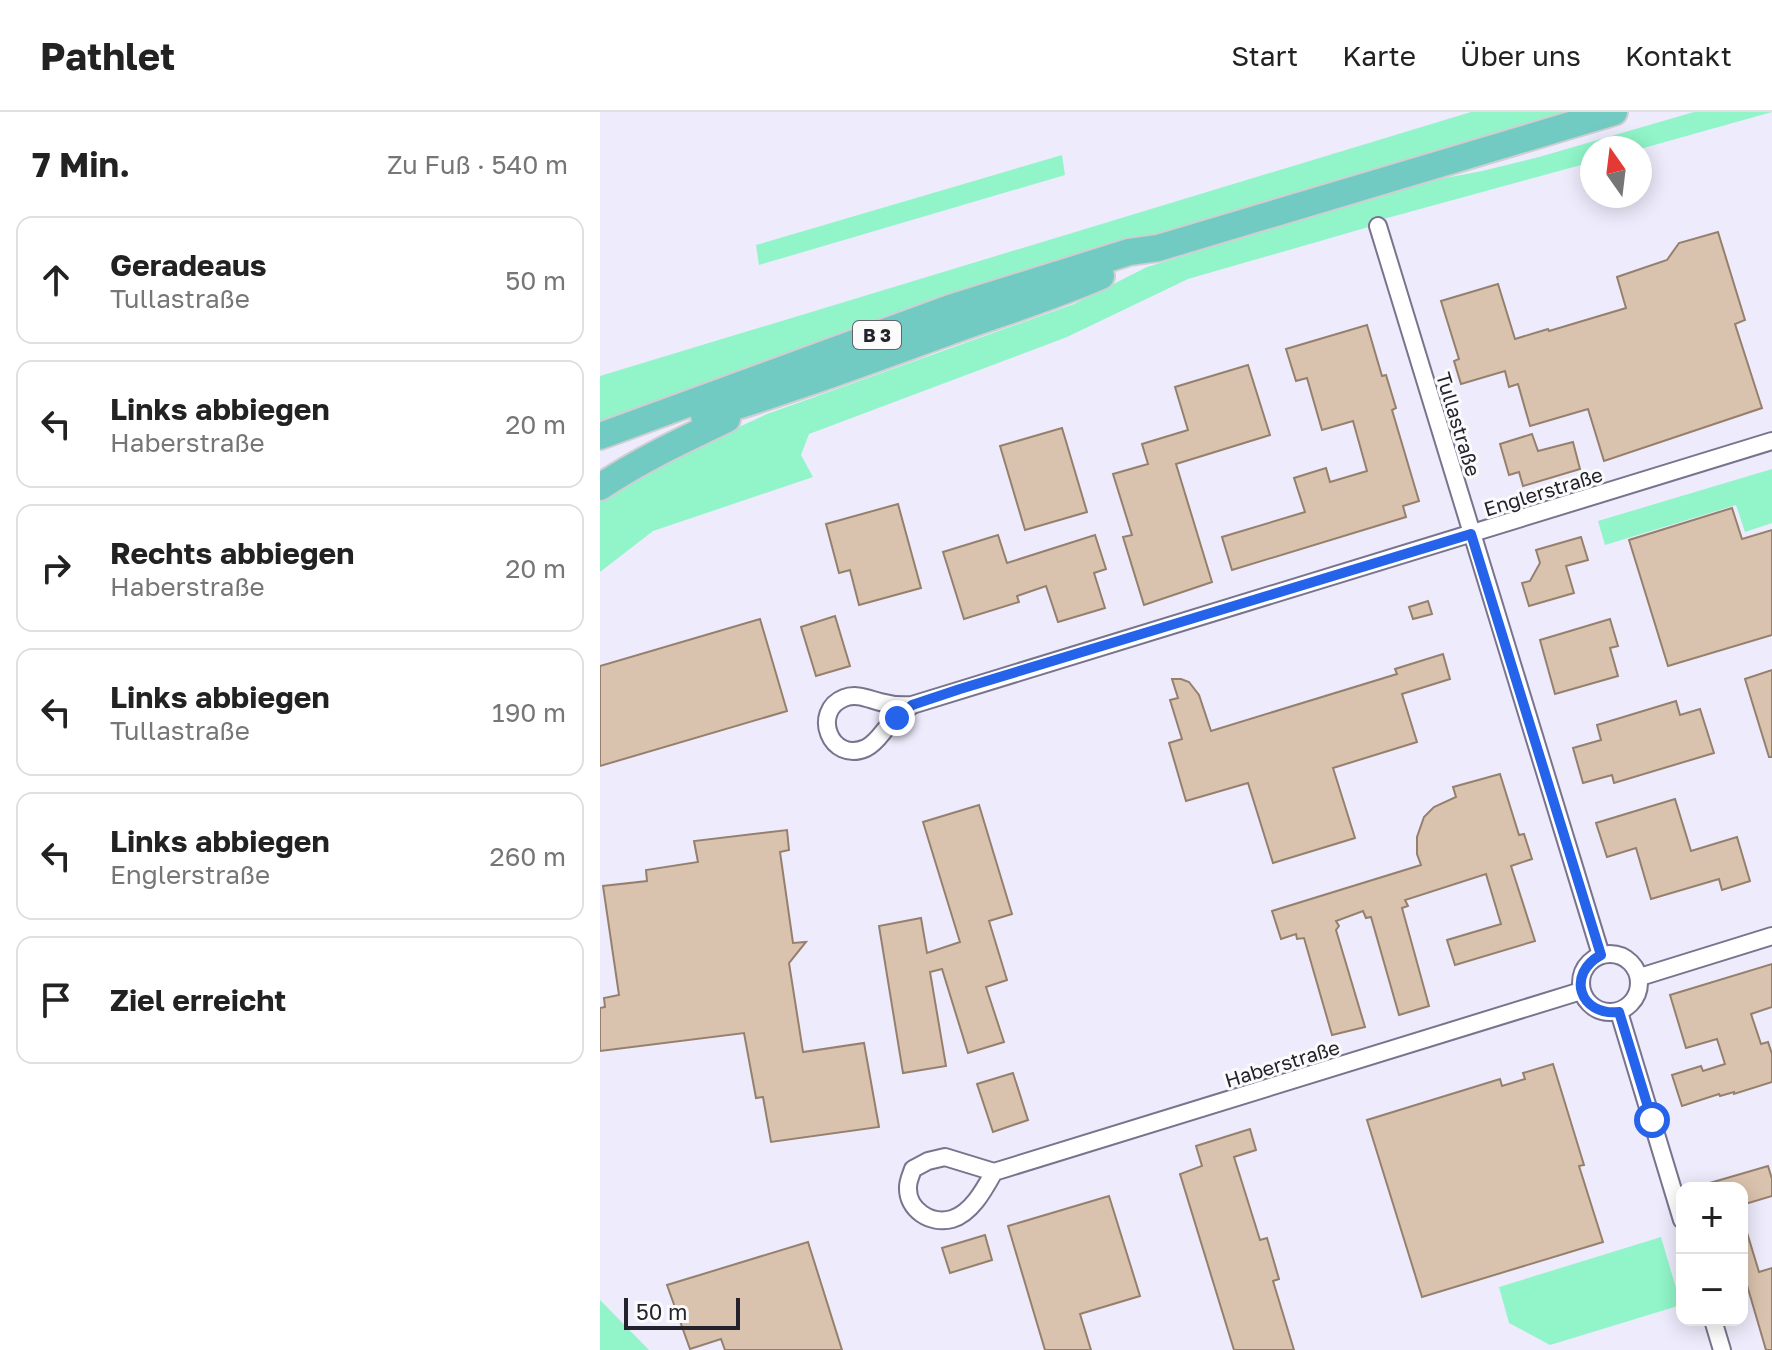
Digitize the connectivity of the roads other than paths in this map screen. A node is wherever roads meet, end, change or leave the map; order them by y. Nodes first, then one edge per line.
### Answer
1 (1614, 112) edge
2 (1378, 226) dead end
3 (1158, 248) junction
4 (773, 396) junction
5 (600, 436) edge
6 (1772, 441) edge
7 (600, 446) edge
8 (600, 487) edge
9 (1471, 534) junction
10 (912, 705) junction
11 (1772, 936) edge
12 (1601, 955) junction
13 (1640, 977) junction
14 (1581, 991) junction
15 (1619, 1012) junction
16 (994, 1172) junction
17 (1676, 1200) edge
18 (1715, 1326) edge
19 (1722, 1350) edge

1 - 3 main road, B 3
2 - 9 street, Tullastraße
3 - 4 main road, B 3
3 - 5 main road, B 3
4 - 7 main road, B 3
4 - 8 main road, B 3
6 - 9 street, Englerstraße
9 - 10 street, Englerstraße
9 - 12 street, Tullastraße
10 - 10 street, Englerstraße
11 - 13 street
12 - 13 street
12 - 14 street
13 - 15 street
14 - 15 street
14 - 16 street, Haberstraße
15 - 17 street
16 - 16 street
18 - 19 street

